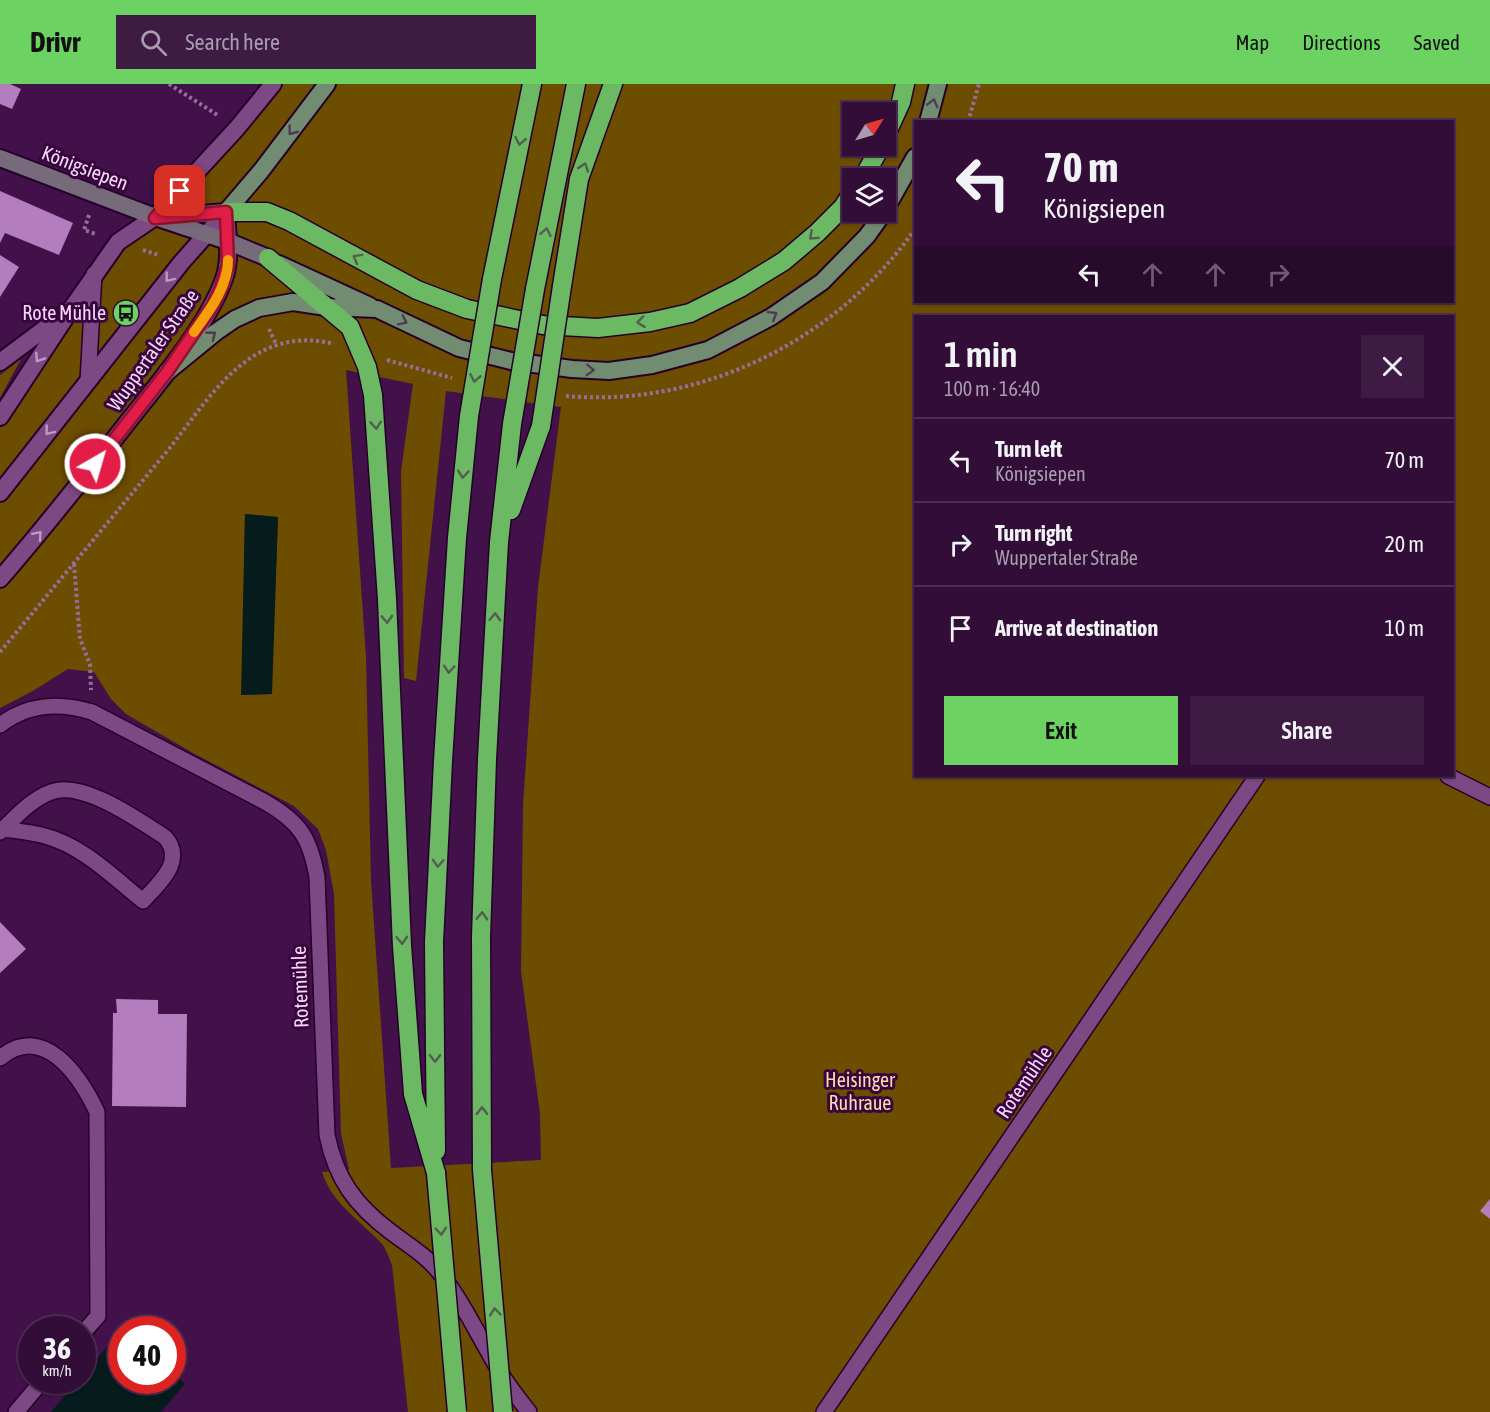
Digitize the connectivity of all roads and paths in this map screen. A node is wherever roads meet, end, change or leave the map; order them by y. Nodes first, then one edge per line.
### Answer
1 (169, 84) edge
2 (273, 84) edge
3 (327, 84) edge
4 (532, 84) edge
5 (576, 84) edge
6 (613, 84) edge
7 (905, 84) edge
8 (938, 84) edge
9 (979, 84) edge
10 (896, 113) edge
11 (219, 116) dead end
12 (929, 120) edge
13 (969, 120) edge
14 (0, 158) edge
15 (914, 159) edge
16 (896, 191) edge
17 (842, 208) edge
18 (226, 212) junction
19 (155, 218) junction
20 (877, 222) edge
21 (207, 234) junction
22 (227, 241) junction
23 (268, 258) junction
24 (94, 274) junction
25 (326, 307) junction
26 (71, 309) junction
27 (377, 309) junction
28 (276, 344) dead end
29 (0, 363) edge
30 (167, 372) junction
31 (88, 381) junction
32 (0, 417) edge
33 (0, 493) edge
34 (499, 542) junction
35 (74, 563) junction
36 (0, 579) edge
37 (0, 652) edge
38 (91, 686) dead end
39 (0, 725) edge
40 (1256, 777) edge
41 (1450, 777) edge
42 (1490, 797) edge
43 (2, 830) edge
44 (0, 1058) edge
45 (436, 1173) junction
46 (96, 1318) edge
47 (31, 1394) edge
48 (16, 1412) edge
49 (457, 1412) edge
50 (504, 1412) edge
51 (529, 1412) edge
52 (824, 1412) edge

1 - 11 path
2 - 19 street
3 -> 18 main road
4 -> 45 highway, bridge
34 -> 5 highway, bridge
34 -> 6 highway, bridge
7 - 10 highway
12 -> 8 main road
9 - 13 path
14 - 19 main road, Königsiepen
15 - 16 main road
17 -> 18 highway
18 - 19 main road, Königsiepen
18 - 21 street, Wuppertaler Straße
18 - 22 street, Wuppertaler Straße
19 - 21 main road, Königsiepen
19 - 24 street
27 -> 20 main road
21 - 22 main road, Königsiepen
21 -> 31 street, Wuppertaler Straße
22 - 23 main road, Königsiepen
22 - 30 street, Wuppertaler Straße
23 - 25 highway
23 - 27 main road
24 - 26 street
24 - 31 lane
25 - 27 main road
30 -> 25 main road
25 -> 45 highway
26 - 29 street
26 -> 32 street
28 - 35 path
36 -> 30 street, Wuppertaler Straße
31 -> 33 street, Wuppertaler Straße
50 -> 34 highway, bridge
35 - 37 path
35 - 38 path
39 - 51 lane, Rotemühle
40 - 52 lane, Rotemühle
41 - 42 lane
43 - 43 lane
44 - 46 lane
45 -> 49 highway, bridge
47 - 48 lane

